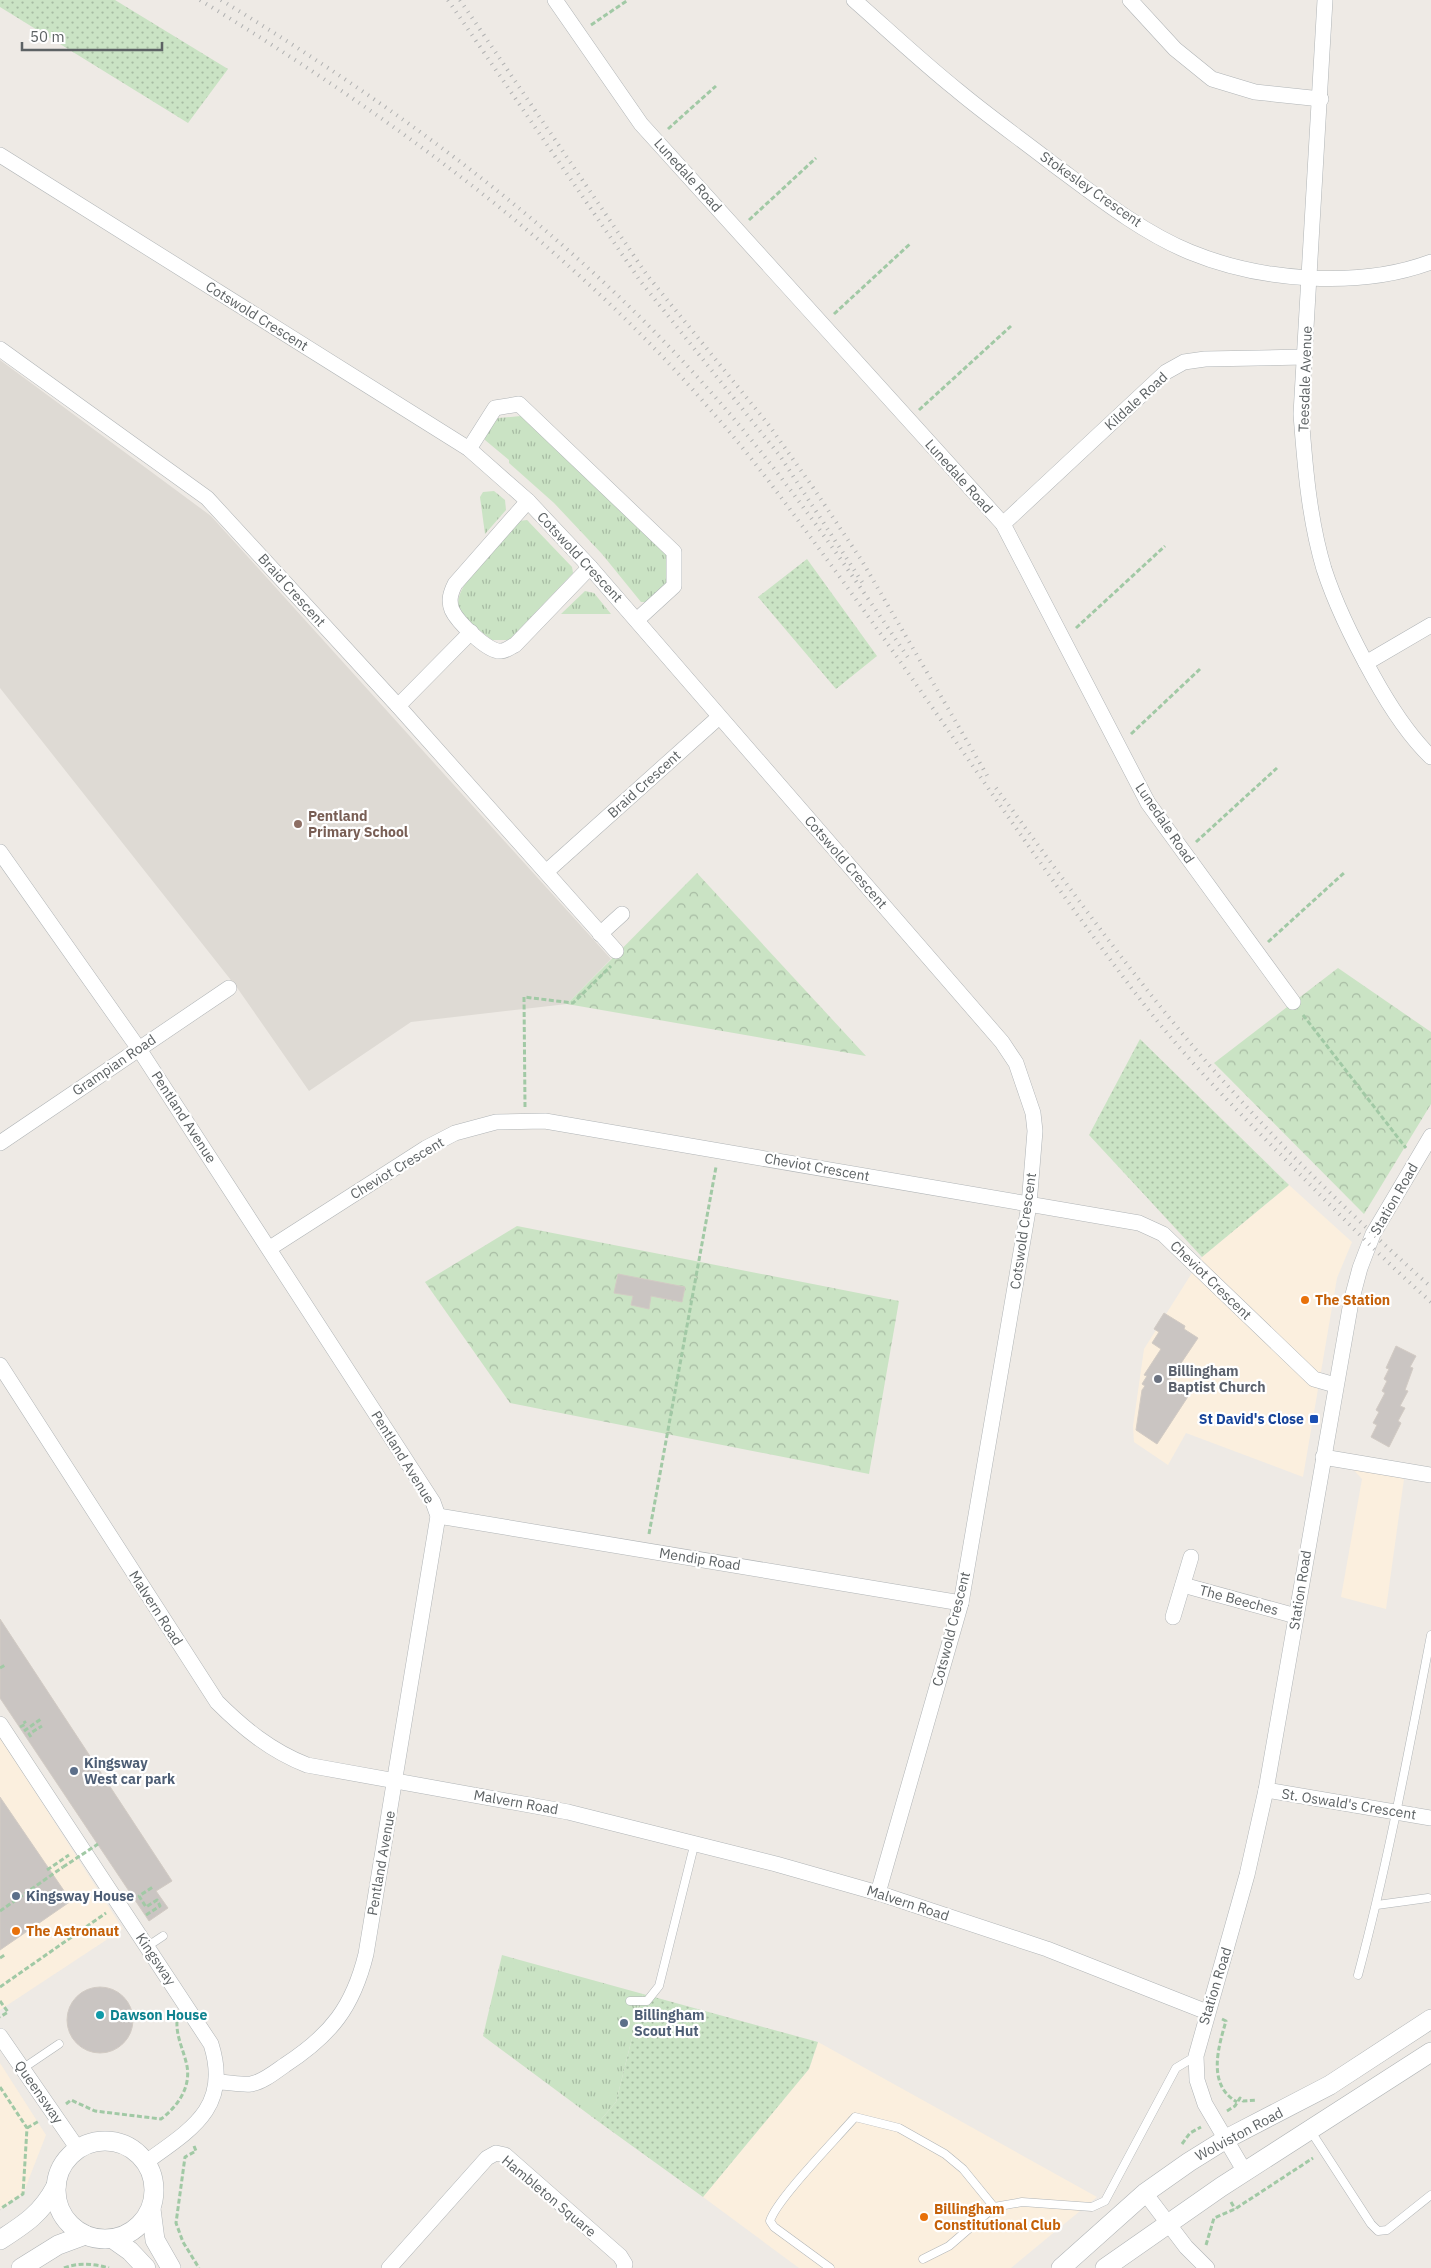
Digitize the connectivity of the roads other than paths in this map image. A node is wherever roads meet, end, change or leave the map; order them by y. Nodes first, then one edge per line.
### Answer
1 (555, 0) edge
2 (854, 0) edge
3 (1130, 0) edge
4 (1325, 0) edge
5 (1321, 98) junction
6 (0, 155) edge
7 (1431, 262) edge
8 (1309, 278) junction
9 (0, 349) edge
10 (1304, 357) junction
11 (469, 450) junction
12 (528, 501) junction
13 (1003, 524) junction
14 (590, 567) junction
15 (638, 619) junction
16 (1431, 624) edge
17 (471, 632) junction
18 (1366, 663) junction
19 (398, 706) junction
20 (719, 717) junction
21 (1431, 757) edge
22 (0, 852) edge
23 (546, 872) junction
24 (622, 914) dead end
25 (600, 934) junction
26 (616, 951) road end
27 (229, 988) dead end
28 (1293, 1002) road end
29 (139, 1048) junction
30 (0, 1143) edge
31 (1429, 1143) edge
32 (1029, 1205) junction
33 (270, 1248) junction
34 (0, 1365) edge
35 (1336, 1385) junction
36 (1323, 1457) junction
37 (1431, 1475) edge
38 (438, 1516) junction
39 (1191, 1556) dead end
40 (1183, 1585) junction
41 (961, 1603) junction
42 (1296, 1616) junction
43 (1173, 1617) dead end
44 (1431, 1635) edge
45 (0, 1724) edge
46 (395, 1781) junction
47 (1266, 1790) junction
48 (1397, 1812) junction
49 (1431, 1818) edge
50 (695, 1842) junction
51 (878, 1893) junction
52 (1428, 1898) dead end
53 (1377, 1905) junction
54 (163, 1936) dead end
55 (148, 1946) junction
56 (1358, 1976) dead end
57 (630, 2001) dead end
58 (1207, 2012) junction
59 (1431, 2019) edge
60 (0, 2036) edge
61 (59, 2044) dead end
62 (1431, 2052) edge
63 (1196, 2056) junction
64 (22, 2068) junction
65 (217, 2082) junction
66 (1310, 2130) junction
67 (1226, 2139) junction
68 (78, 2149) junction
69 (146, 2162) junction
70 (1246, 2172) junction
71 (56, 2186) junction
72 (1146, 2193) junction
73 (1431, 2195) edge
74 (994, 2207) junction
75 (151, 2209) junction
76 (1169, 2224) junction
77 (84, 2235) junction
78 (113, 2239) junction
79 (0, 2240) edge
80 (923, 2259) dead end
81 (1204, 2265) edge
82 (21, 2268) edge
83 (146, 2268) edge
84 (170, 2268) edge
85 (389, 2268) edge
86 (624, 2268) edge
87 (830, 2268) edge
88 (1061, 2268) edge
89 (1105, 2268) edge

1 - 13 street, Lunedale Road
2 - 8 street, Stokesley Crescent
3 - 5 street
4 - 5 street, Teesdale Avenue
5 - 8 street, Teesdale Avenue
6 - 11 street, Cotswold Crescent
7 - 8 street, Stokesley Crescent
8 - 10 street, Teesdale Avenue
9 - 19 street, Braid Crescent
10 - 13 street, Kildale Road
10 - 18 street, Teesdale Avenue
11 - 12 street, Cotswold Crescent
11 - 15 street
12 - 14 street, Cotswold Crescent
12 - 17 street
13 - 28 street, Lunedale Road
14 - 15 street, Cotswold Crescent
14 - 17 street
15 - 20 street, Cotswold Crescent
16 - 18 street
17 - 19 street
18 - 21 street, Teesdale Avenue
19 - 23 street, Braid Crescent
20 - 23 street, Braid Crescent
20 - 32 street, Cotswold Crescent
22 - 29 street, Pentland Avenue
23 - 25 street, Braid Crescent
24 - 25 street
25 - 26 street, Braid Crescent
27 - 29 street, Grampian Road
29 - 30 street, Grampian Road
29 - 33 street, Pentland Avenue
31 - 35 street, Station Road
32 - 33 street, Cheviot Crescent
32 - 35 street, Cheviot Crescent
32 - 41 street, Cotswold Crescent
33 - 38 street, Pentland Avenue
34 - 46 street, Malvern Road
35 - 36 street, Station Road
36 - 37 street
36 - 42 street, Station Road
38 - 41 street, Mendip Road
38 - 46 street, Pentland Avenue
39 - 40 street, The Beeches
40 - 42 street, The Beeches
40 - 43 street, The Beeches
41 - 51 street, Cotswold Crescent
42 - 47 street, Station Road
44 - 48 lane
45 - 55 street, Kingsway
46 - 50 street, Malvern Road
46 - 65 street, Pentland Avenue
47 - 48 street, St. Oswald's Crescent
47 - 58 street, Station Road
48 - 49 street, St. Oswald's Crescent
48 - 53 lane
50 - 51 street, Malvern Road
50 - 57 lane
51 - 58 street, Malvern Road
52 - 53 lane
53 - 56 lane
54 - 55 lane
55 - 65 street, Kingsway
58 - 63 street, Station Road
59 - 67 street, Wolviston Road
60 - 64 street, Queensway
61 - 64 lane
62 - 66 street
63 - 67 street, Station Road
63 - 74 lane
64 - 68 street, Queensway
65 - 69 street, Kingsway
66 - 70 street
66 - 73 lane
67 - 70 street, Station Road
67 - 72 street, Wolviston Road
68 - 69 street
68 - 71 street
69 - 75 street
70 - 76 street
71 - 77 street
71 - 79 street
72 - 76 street
72 - 88 street, Wolviston Road
74 - 80 lane
74 - 87 lane
75 - 78 street
75 - 84 street
76 - 81 street
76 - 89 street
77 - 78 street
77 - 82 street
78 - 83 street
85 - 86 street, Hambleton Square

